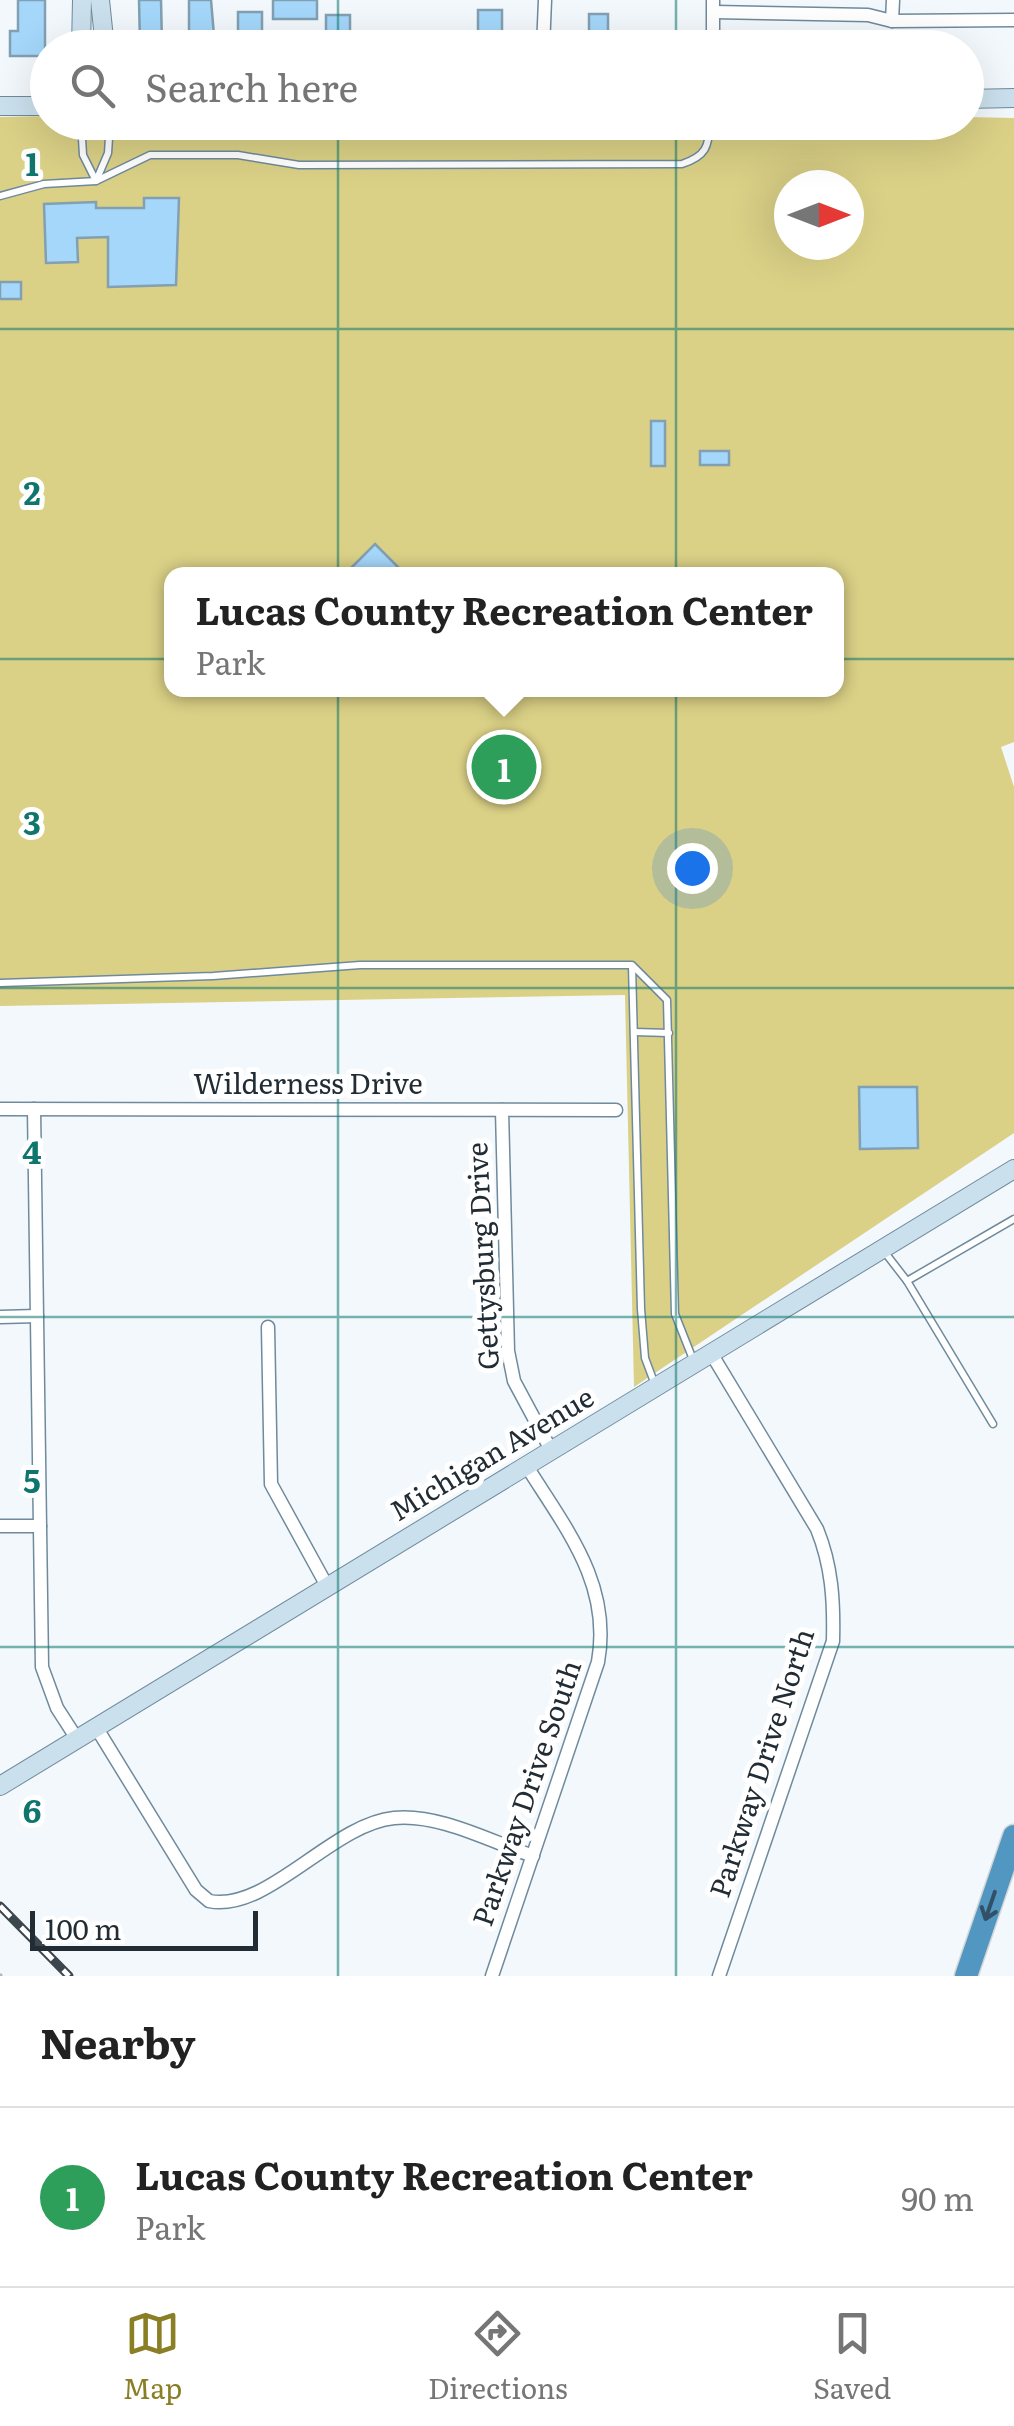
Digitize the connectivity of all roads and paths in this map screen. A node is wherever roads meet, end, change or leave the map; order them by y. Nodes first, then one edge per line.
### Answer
1 (82, 0) edge
2 (100, 0) edge
3 (544, 0) edge
4 (893, 0) edge
5 (714, 6) edge
6 (784, 7) edge
7 (892, 20) junction
8 (1014, 20) edge
9 (81, 30) edge
10 (103, 30) edge
11 (543, 30) edge
12 (1014, 98) edge
13 (984, 99) edge
14 (0, 106) edge
15 (30, 106) edge
16 (82, 140) edge
17 (109, 140) edge
18 (709, 140) edge
19 (96, 181) junction
20 (0, 196) edge
21 (632, 965) junction
22 (0, 982) edge
23 (634, 1032) junction
24 (669, 1033) junction
25 (34, 1108) junction
26 (0, 1109) edge
27 (502, 1110) junction
28 (616, 1110) dead end
29 (1014, 1169) edge
30 (1014, 1219) edge
31 (882, 1250) junction
32 (906, 1281) junction
33 (37, 1316) junction
34 (0, 1317) edge
35 (268, 1326) dead end
36 (703, 1358) junction
37 (656, 1386) junction
38 (994, 1424) dead end
39 (551, 1450) junction
40 (526, 1465) junction
41 (0, 1526) edge
42 (40, 1526) junction
43 (327, 1586) junction
44 (96, 1727) junction
45 (77, 1739) junction
46 (0, 1786) edge
47 (1014, 1836) edge
48 (534, 1856) junction
49 (492, 1976) edge
50 (719, 1976) edge
51 (966, 1976) edge

1 - 9 street
2 - 10 street
3 - 11 street
4 - 7 street
5 - 6 street
6 - 7 street
7 - 8 street
12 - 13 street
14 - 15 street
16 - 19 lane
17 - 19 lane
18 - 19 lane
19 - 20 lane
21 - 22 lane
21 - 23 lane
21 - 24 lane
23 - 24 lane
23 - 37 lane
24 - 36 lane
25 - 26 street, Wilderness Drive
25 - 27 street, Wilderness Drive
25 - 33 street
27 - 28 street, Wilderness Drive
27 - 39 street, Gettysburg Drive
29 - 31 street, Michigan Avenue
30 - 32 lane
31 - 32 lane
31 - 36 street, Michigan Avenue
32 - 38 lane
33 - 34 street
33 - 42 street
35 - 43 street
36 - 37 street, Michigan Avenue
36 - 50 street, Parkway Drive North
37 - 39 street, Michigan Avenue
39 - 40 street, Michigan Avenue
40 - 43 street, Michigan Avenue
40 - 48 street, Parkway Drive South
41 - 42 street
42 - 45 street
43 - 44 street, Michigan Avenue
44 - 45 street, Michigan Avenue
44 - 48 street
45 - 46 street, Michigan Avenue
47 -> 51 highway
48 - 49 street, Parkway Drive South

